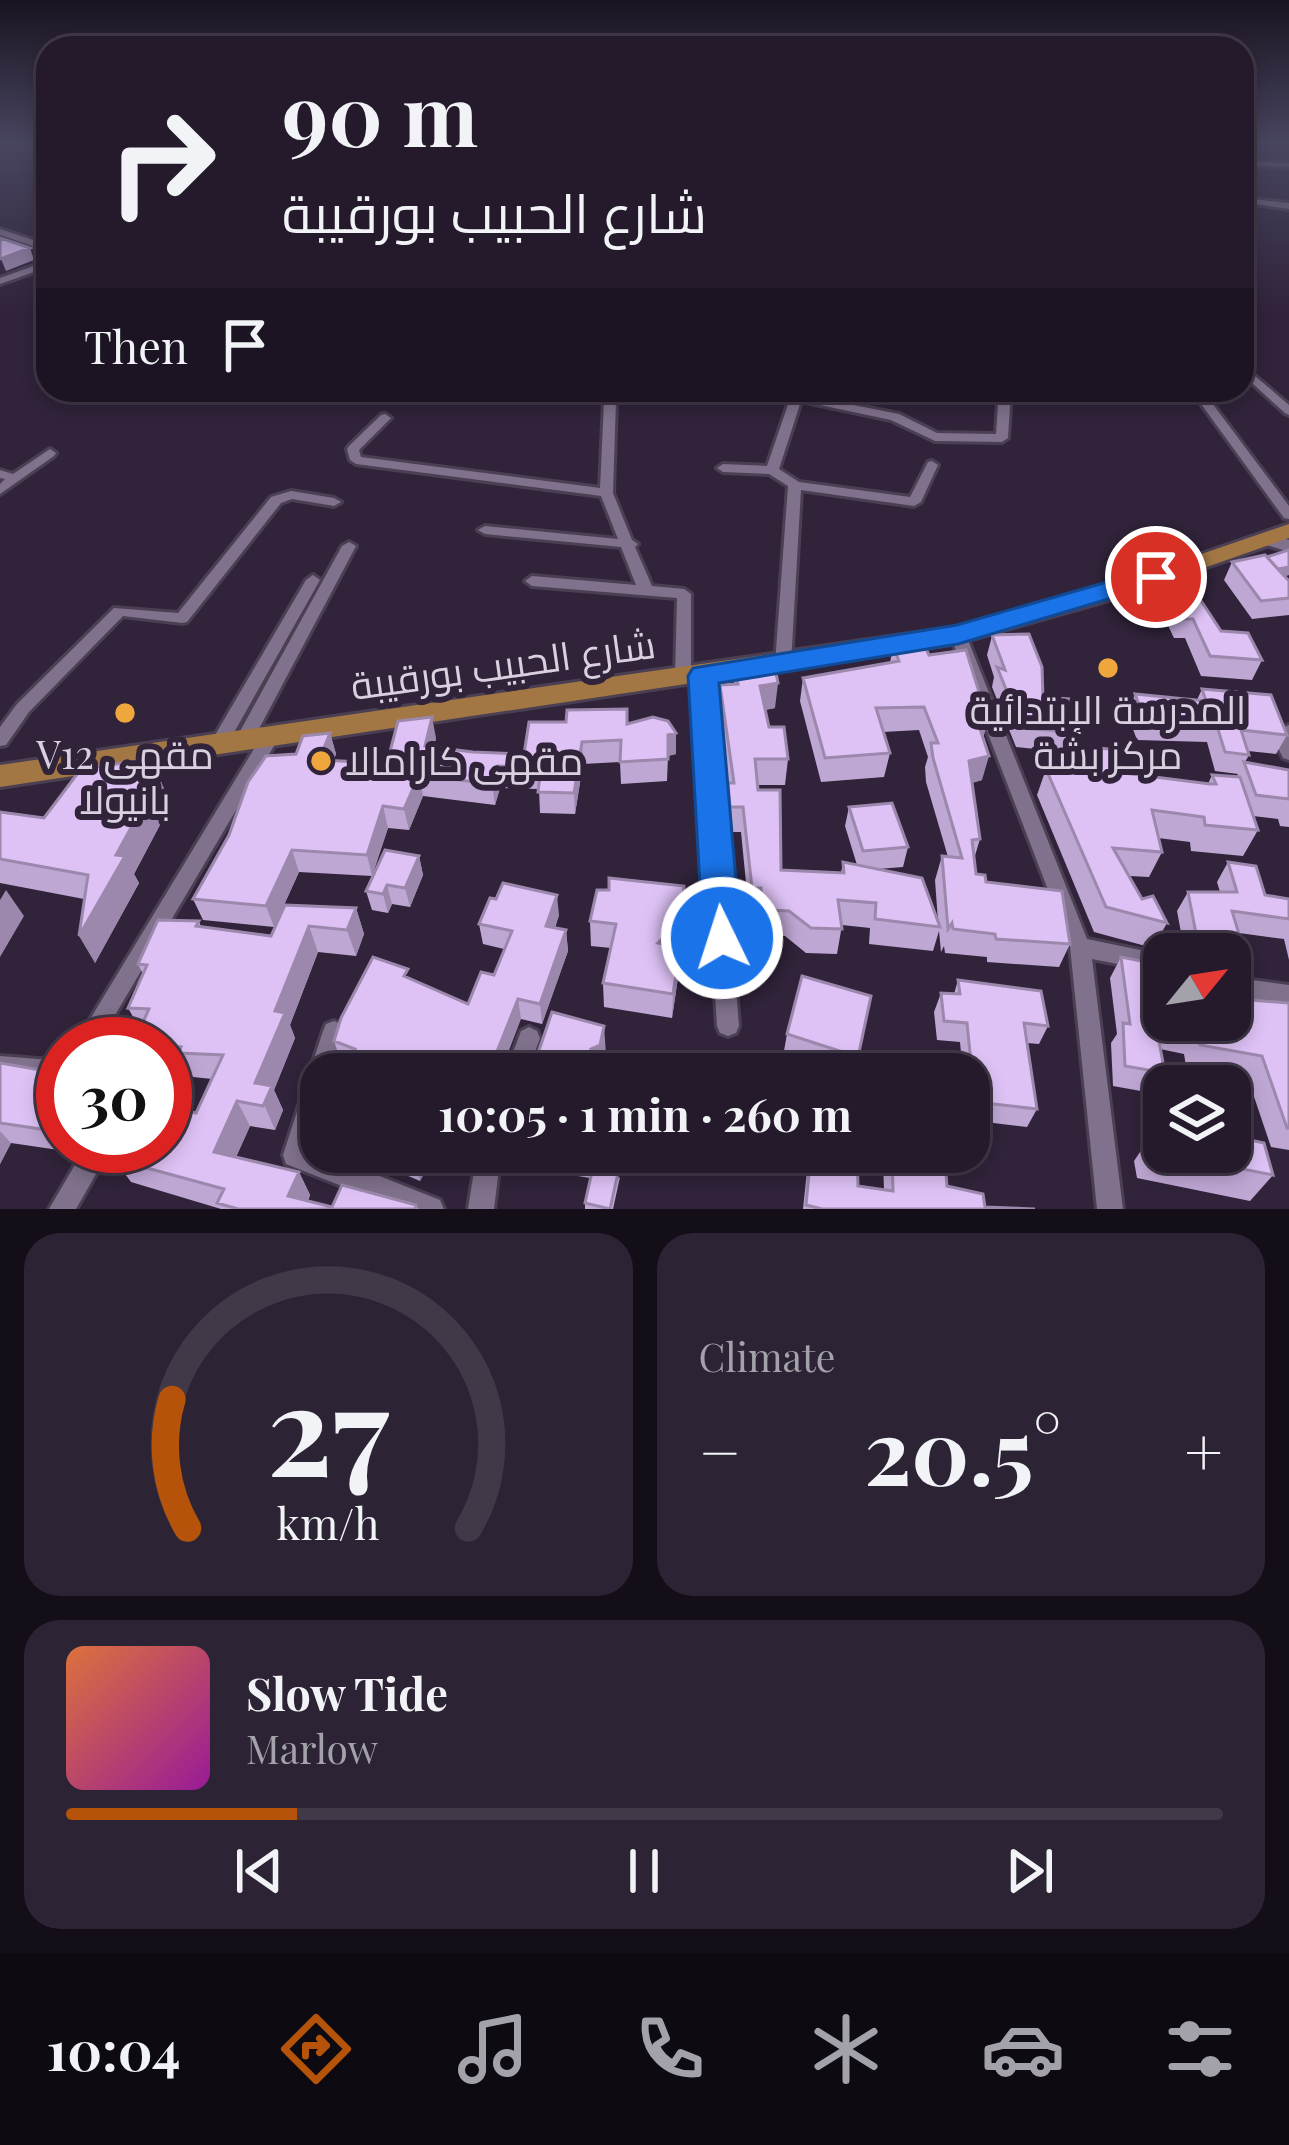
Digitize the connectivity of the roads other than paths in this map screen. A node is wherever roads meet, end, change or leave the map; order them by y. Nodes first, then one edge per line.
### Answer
1 (1254, 202) edge
2 (1289, 206) edge
3 (0, 232) edge
4 (36, 244) edge
5 (36, 268) edge
6 (0, 281) edge
7 (1254, 379) edge
8 (610, 402) edge
9 (794, 402) edge
10 (831, 402) edge
11 (1004, 402) edge
12 (1206, 402) edge
13 (1289, 411) edge
14 (385, 418) dead end
15 (50, 453) dead end
16 (932, 465) dead end
17 (723, 468) dead end
18 (772, 470) junction
19 (8, 476) edge
20 (795, 485) junction
21 (0, 490) edge
22 (606, 494) junction
23 (334, 502) dead end
24 (1289, 515) edge
25 (485, 530) dead end
26 (1282, 539) edge
27 (631, 544) junction
28 (349, 546) dead end
29 (313, 580) dead end
30 (532, 581) dead end
31 (646, 590) junction
32 (958, 634) junction
33 (784, 664) junction
34 (693, 677) junction
35 (1289, 731) edge
36 (0, 740) edge
37 (243, 743) junction
38 (1289, 753) edge
39 (0, 776) edge
40 (1080, 946) junction
41 (1143, 960) edge
42 (1251, 990) edge
43 (1289, 995) edge
44 (100, 1017) edge
45 (728, 1026) dead end
46 (334, 1031) edge
47 (529, 1038) dead end
48 (524, 1053) edge
49 (0, 1067) edge
50 (36, 1070) edge
51 (84, 1173) edge
52 (487, 1173) edge
53 (62, 1209) edge
54 (430, 1209) edge
55 (481, 1209) edge
56 (1110, 1209) edge

1 - 2 street
3 - 4 street
5 - 6 street
7 - 13 street
8 - 22 street
9 - 18 street
10 - 11 street
12 - 24 street
14 - 22 street
15 - 19 street
16 - 20 street
17 - 18 street
18 - 20 street
19 - 21 street
20 - 33 street
22 - 27 street
23 - 36 street
25 - 27 street
26 - 32 main road, شارع الحبيب بورقيبة
27 - 31 street
28 - 37 street
29 - 37 street
30 - 31 street
31 - 34 street
32 - 33 main road, شارع الحبيب بورقيبة
32 - 40 street
33 - 34 main road, شارع الحبيب بورقيبة
34 - 37 main road, شارع الحبيب بورقيبة
34 - 45 street
35 - 38 street
37 - 39 main road, شارع الحبيب بورقيبة
37 - 44 street
40 - 41 street
40 - 56 street
42 - 43 street
46 - 54 street
47 - 48 street
49 - 50 street
51 - 53 street
52 - 55 street

